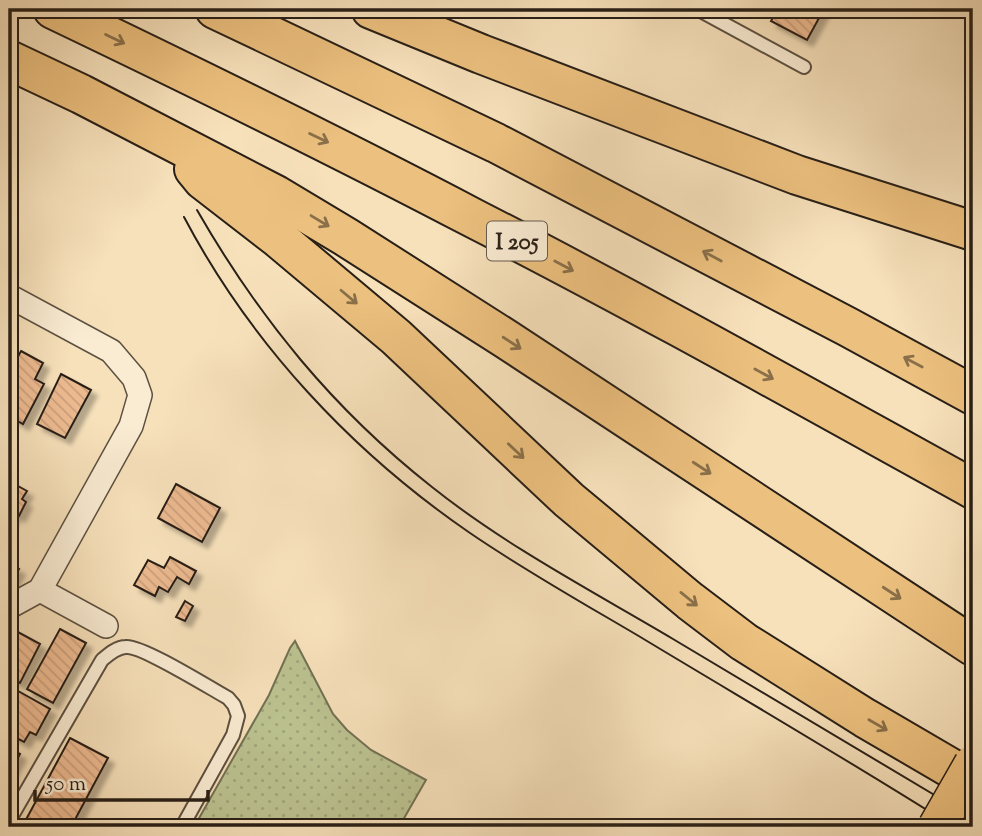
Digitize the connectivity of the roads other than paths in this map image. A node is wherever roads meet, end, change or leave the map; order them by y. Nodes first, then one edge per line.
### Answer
1 (53, 9) edge
2 (215, 9) edge
3 (372, 9) edge
4 (697, 9) edge
5 (9, 60) edge
6 (804, 67) dead end
7 (173, 143) junction
8 (973, 231) edge
9 (9, 296) edge
10 (973, 395) edge
11 (973, 489) edge
12 (40, 590) junction
13 (9, 607) edge
14 (106, 626) dead end
15 (973, 646) edge
16 (973, 764) edge
17 (973, 781) edge
18 (9, 821) edge
19 (182, 827) edge
20 (937, 827) edge

1 -> 11 highway, I 205
10 -> 2 highway
3 - 8 highway
4 - 6 lane
5 - 7 highway
7 -> 15 highway
7 -> 17 highway
9 - 12 street
12 - 13 street
12 - 14 street
16 - 20 main road, bridge
18 - 19 lane

